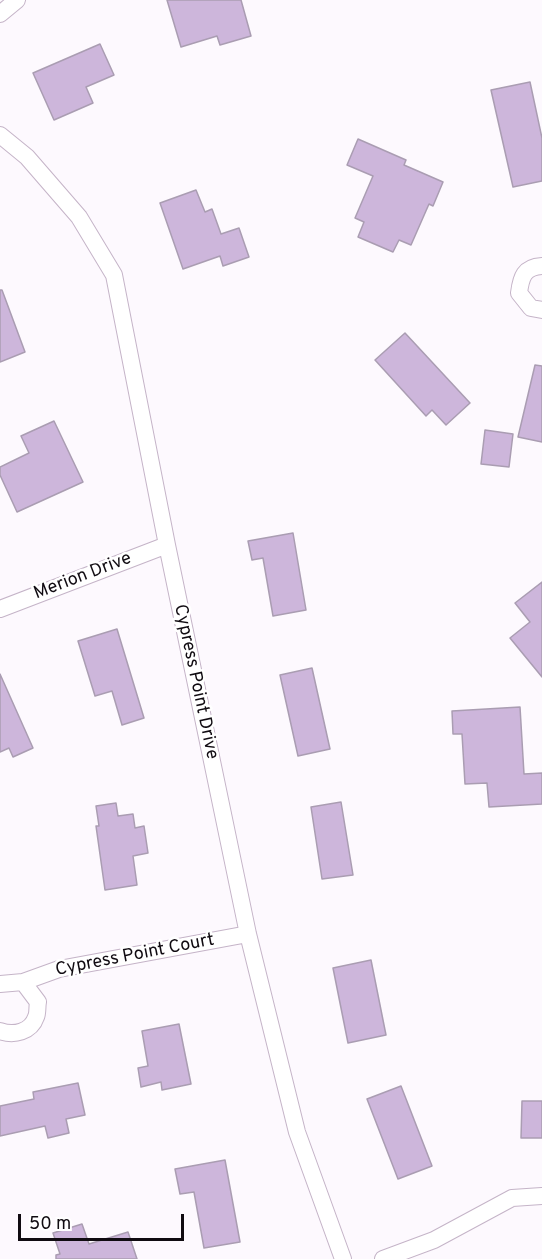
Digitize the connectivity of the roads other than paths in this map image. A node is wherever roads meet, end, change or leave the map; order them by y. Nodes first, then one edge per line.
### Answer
1 (17, 0) edge
2 (0, 14) edge
3 (0, 135) edge
4 (542, 266) edge
5 (542, 310) edge
6 (167, 545) junction
7 (0, 609) edge
8 (248, 934) junction
9 (23, 982) junction
10 (0, 984) edge
11 (0, 1031) edge
12 (542, 1196) edge
13 (343, 1259) edge
14 (383, 1259) edge

1 - 2 street
3 - 6 street, Cypress Point Drive
4 - 5 street
6 - 7 street, Merion Drive
6 - 8 street, Cypress Point Drive
8 - 9 street, Cypress Point Court
8 - 13 street, Cypress Point Drive
9 - 10 street, Cypress Point Court
9 - 11 street
12 - 14 street

